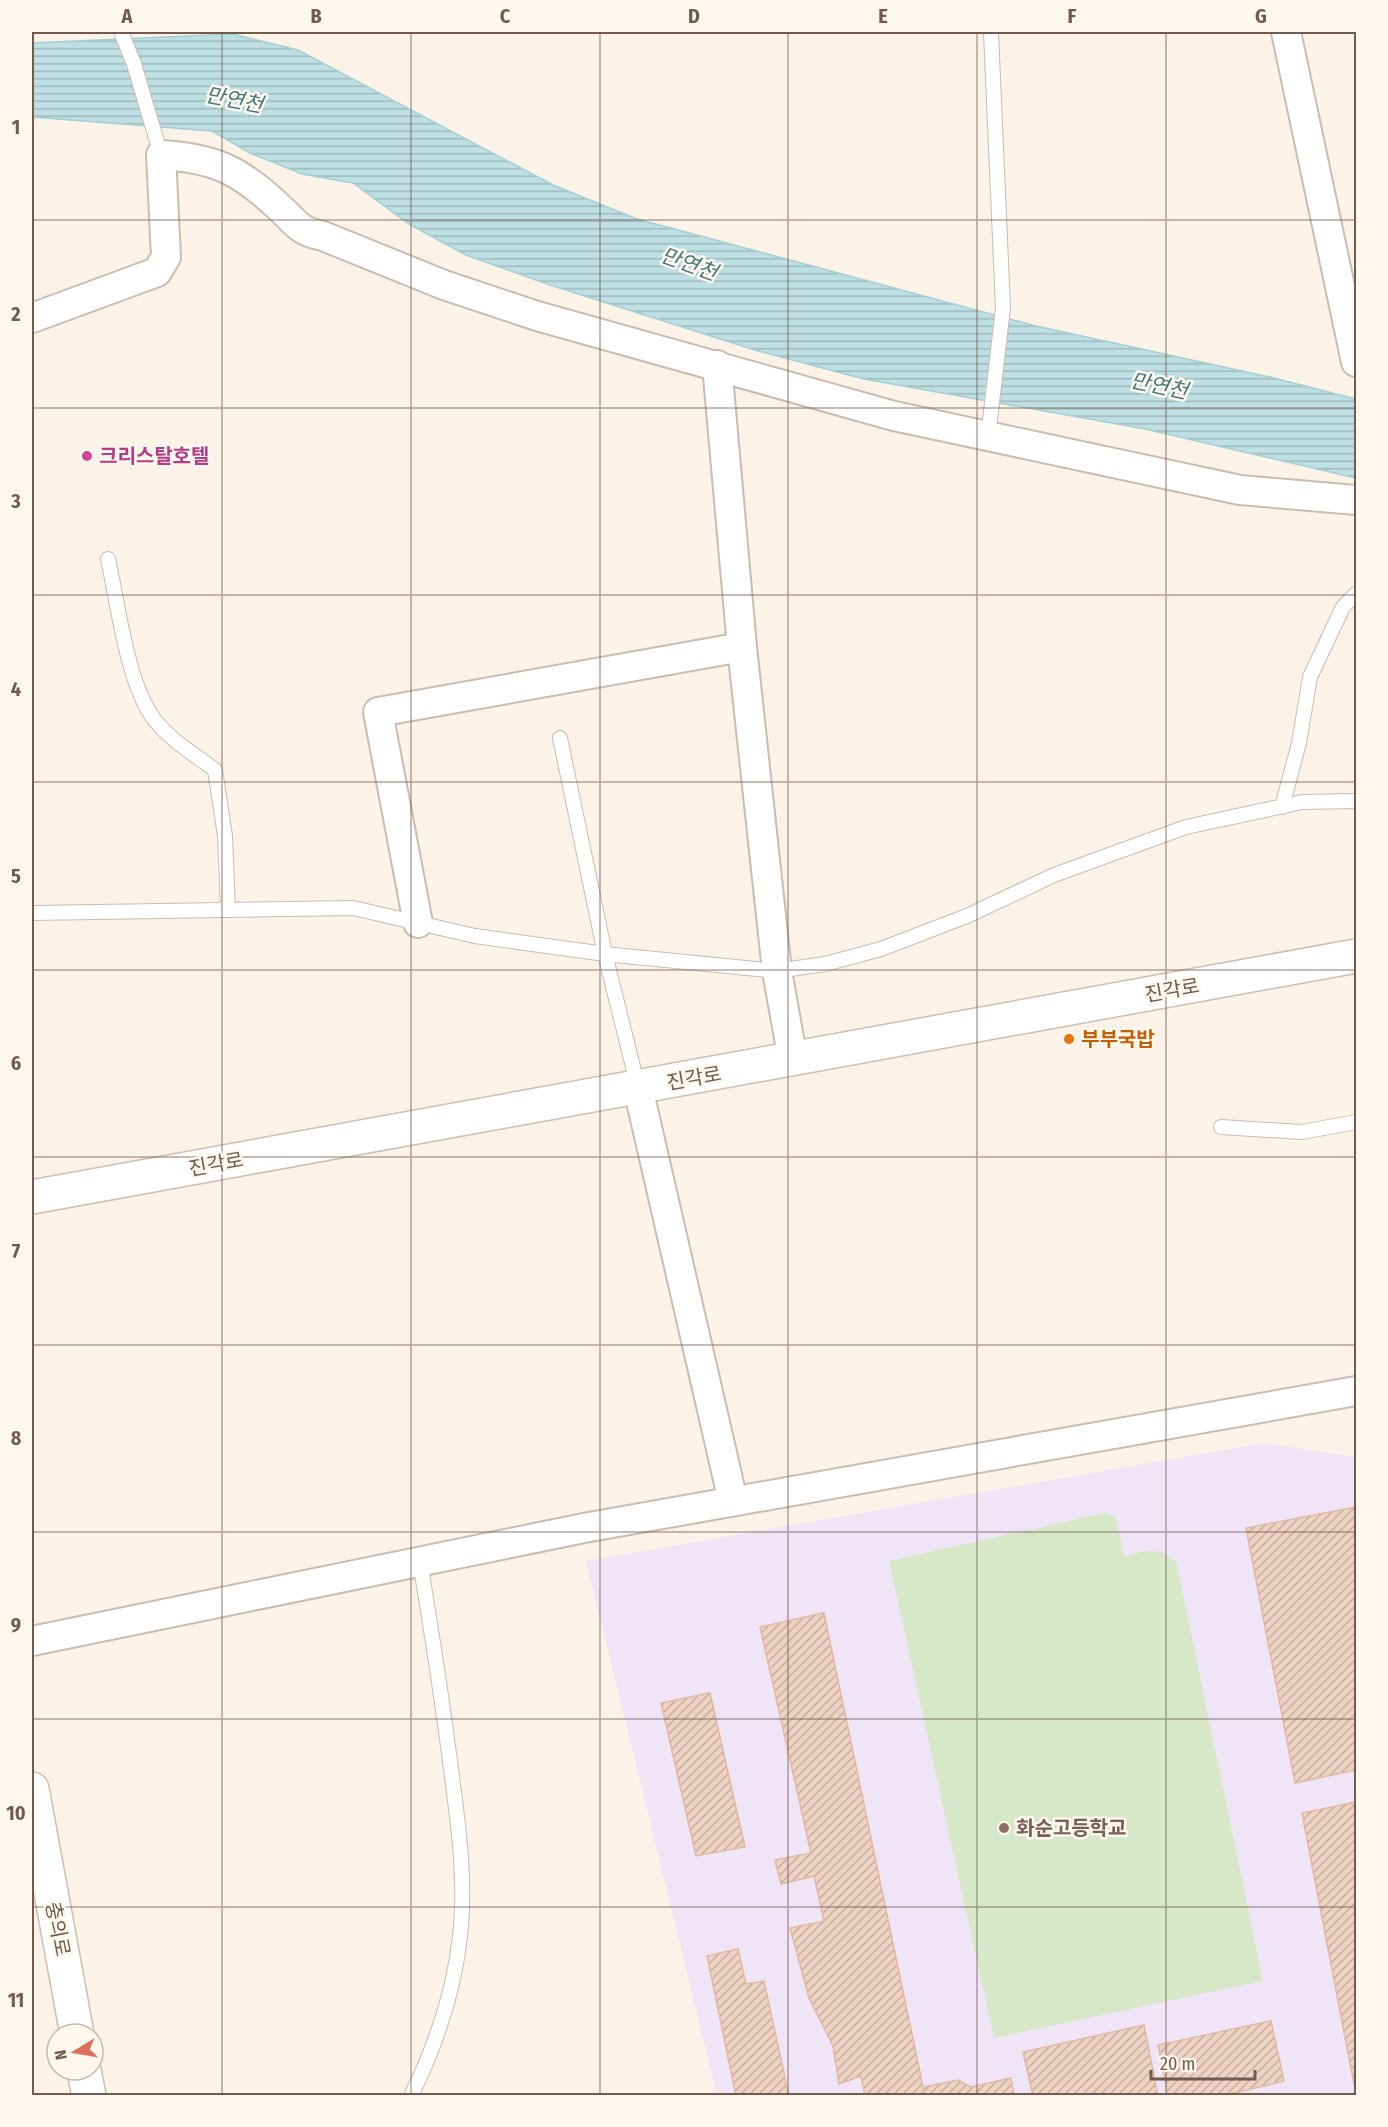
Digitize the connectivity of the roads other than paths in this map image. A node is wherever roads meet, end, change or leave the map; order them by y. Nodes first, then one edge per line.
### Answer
1 (121, 32) edge
2 (991, 32) edge
3 (1286, 32) edge
4 (160, 155) junction
5 (32, 318) edge
6 (1356, 362) edge
7 (717, 365) junction
8 (988, 437) junction
9 (1356, 500) edge
10 (108, 559) dead end
11 (1356, 594) edge
12 (742, 647) junction
13 (560, 738) dead end
14 (1356, 801) edge
15 (1282, 807) junction
16 (228, 910) junction
17 (32, 913) edge
18 (418, 923) junction
19 (605, 954) junction
20 (1356, 956) edge
21 (777, 971) junction
22 (793, 1060) junction
23 (638, 1088) junction
24 (1356, 1122) edge
25 (1221, 1127) dead end
26 (32, 1197) edge
27 (1356, 1391) edge
28 (733, 1502) junction
29 (420, 1562) junction
30 (32, 1641) edge
31 (32, 1790) edge
32 (75, 2022) edge
33 (411, 2096) edge

1 - 4 lane
2 - 8 lane
3 - 6 street
4 - 5 street
4 - 7 street
7 - 8 street
7 - 12 street
8 - 9 street
10 - 16 lane
11 - 15 lane
12 - 18 street
12 - 21 street
13 - 19 lane
14 - 15 lane
15 - 21 lane
16 - 17 lane
16 - 18 lane
18 - 19 lane
19 - 21 lane
19 - 23 lane
20 - 22 street, 진각로
21 - 22 street
22 - 23 street, 진각로
23 - 26 street, 진각로
23 - 28 street
24 - 25 lane
27 - 28 street
28 - 29 street
29 - 30 street
29 - 33 lane
31 - 32 street, 충의로

